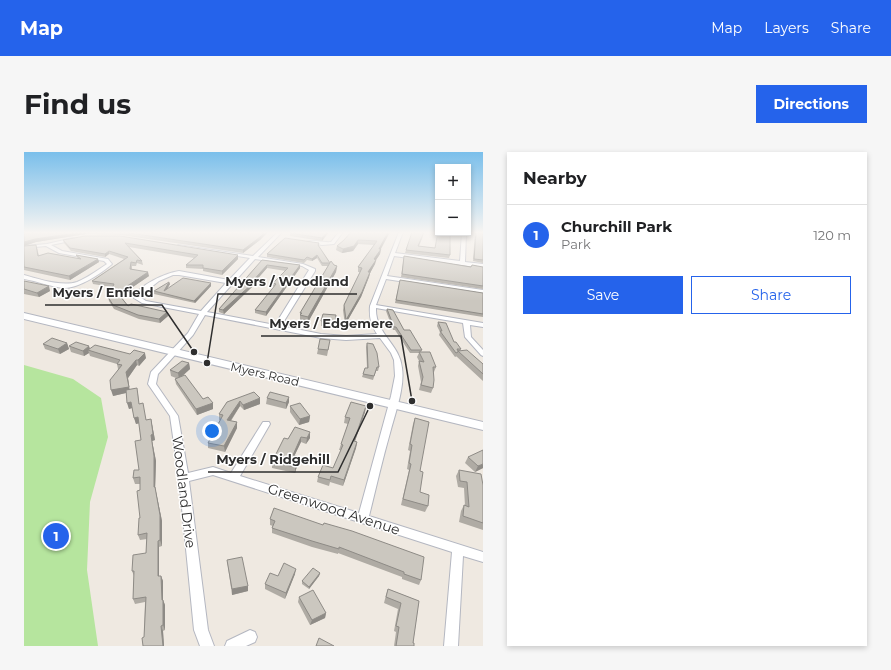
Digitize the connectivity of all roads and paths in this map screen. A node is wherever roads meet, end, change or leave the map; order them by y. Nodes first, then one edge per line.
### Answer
1 (80, 255) edge
2 (241, 255) edge
3 (393, 255) edge
4 (401, 255) edge
5 (463, 255) edge
6 (254, 257) junction
7 (462, 263) junction
8 (483, 266) edge
9 (24, 277) edge
10 (384, 277) junction
11 (230, 282) junction
12 (483, 292) edge
13 (373, 306) junction
14 (203, 313) junction
15 (24, 316) edge
16 (466, 322) junction
17 (483, 325) edge
18 (276, 327) junction
19 (381, 336) junction
20 (175, 352) junction
21 (483, 354) edge
22 (392, 404) junction
23 (266, 424) dead end
24 (483, 426) edge
25 (234, 477) junction
26 (184, 478) junction
27 (363, 519) junction
28 (458, 550) junction
29 (483, 557) edge
30 (250, 637) dead end
31 (207, 646) edge
32 (232, 646) edge
33 (452, 646) edge

1 - 9 street
2 - 6 street
3 - 10 street
4 - 7 street
5 - 7 street
6 - 11 street, Woodland Drive
6 - 18 street
7 - 8 street
10 - 12 street
10 - 13 street
11 - 14 street, Woodland Drive
11 - 14 street
13 - 16 street
13 - 19 street
14 - 18 street
14 - 20 street, Woodland Drive
15 - 20 main road, Myers Road
16 - 17 street
16 - 21 street
18 - 19 street
19 - 22 street
20 - 22 main road, Myers Road
20 - 26 street, Woodland Drive
22 - 24 main road, Myers Road
22 - 27 street
23 - 25 street
25 - 26 street, Greenwood Avenue
25 - 27 street, Greenwood Avenue
26 - 31 street, Woodland Drive
27 - 28 street, Greenwood Avenue
28 - 29 street, Greenwood Avenue
28 - 33 street
30 - 32 street

